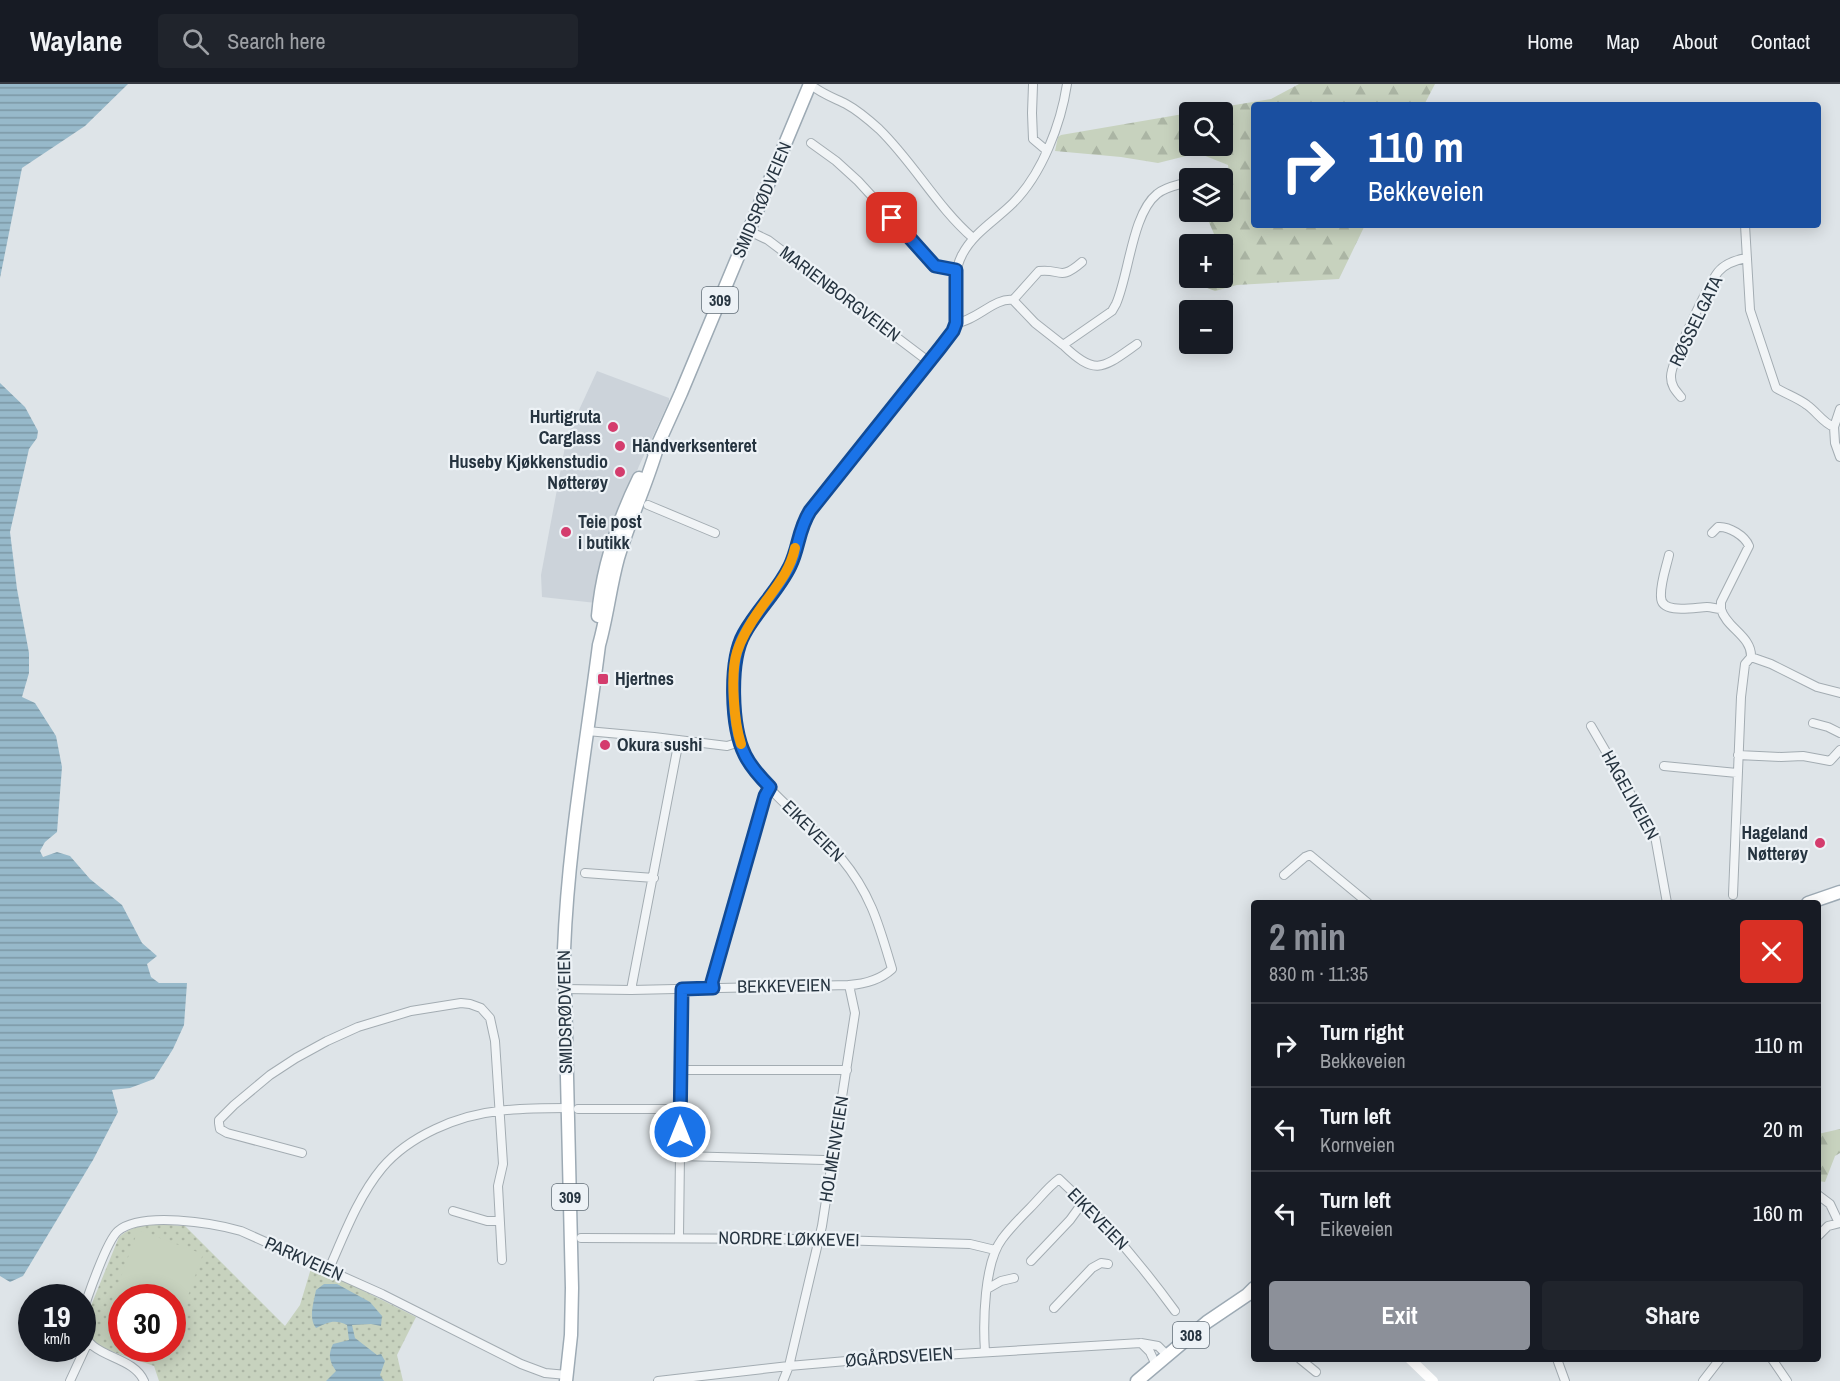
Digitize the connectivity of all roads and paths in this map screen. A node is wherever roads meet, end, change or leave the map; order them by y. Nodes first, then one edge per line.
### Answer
1 (810, 84) edge
2 (1067, 84) edge
3 (1033, 85) edge
4 (811, 143) dead end
5 (1046, 150) junction
6 (1179, 185) edge
7 (1744, 228) edge
8 (749, 231) junction
9 (973, 238) junction
10 (1746, 258) junction
11 (1082, 262) dead end
12 (956, 270) junction
13 (1014, 300) junction
14 (956, 323) junction
15 (1137, 344) dead end
16 (1063, 345) junction
17 (928, 361) junction
18 (1681, 397) dead end
19 (1840, 409) edge
20 (1834, 427) junction
21 (1840, 457) edge
22 (648, 505) dead end
23 (715, 533) dead end
24 (1712, 533) dead end
25 (1669, 555) dead end
26 (1721, 609) junction
27 (1751, 657) junction
28 (1840, 693) edge
29 (1812, 723) dead end
30 (1591, 726) dead end
31 (587, 731) junction
32 (1840, 733) edge
33 (679, 740) junction
34 (740, 742) junction
35 (1840, 750) edge
36 (1738, 755) junction
37 (1664, 766) dead end
38 (1737, 774) junction
39 (770, 787) junction
40 (585, 873) dead end
41 (1284, 875) dead end
42 (654, 879) junction
43 (1840, 892) edge
44 (1733, 895) dead end
45 (1840, 899) edge
46 (1364, 900) edge
47 (1666, 900) edge
48 (1817, 900) edge
49 (1821, 905) edge
50 (892, 969) joint
51 (849, 985) junction
52 (713, 988) junction
53 (564, 989) junction
54 (682, 989) junction
55 (631, 990) junction
56 (681, 1070) junction
57 (847, 1070) junction
58 (573, 1109) junction
59 (680, 1109) junction
60 (499, 1111) junction
61 (302, 1153) dead end
62 (680, 1156) junction
63 (832, 1162) junction
64 (1821, 1197) edge
65 (1083, 1202) junction
66 (453, 1211) dead end
67 (499, 1221) junction
68 (1840, 1223) edge
69 (1821, 1233) edge
70 (581, 1238) dead end
71 (679, 1238) junction
72 (819, 1240) junction
73 (995, 1250) junction
74 (502, 1260) dead end
75 (1031, 1261) dead end
76 (1108, 1264) dead end
77 (329, 1269) junction
78 (1014, 1278) dead end
79 (94, 1284) edge
80 (987, 1289) junction
81 (1251, 1293) edge
82 (1054, 1308) dead end
83 (1175, 1311) dead end
84 (1142, 1343) junction
85 (96, 1347) edge
86 (985, 1352) junction
87 (1167, 1355) junction
88 (79, 1362) edge
89 (1304, 1362) edge
90 (1413, 1362) edge
91 (1558, 1362) edge
92 (1718, 1362) edge
93 (1774, 1362) edge
94 (1156, 1365) junction
95 (789, 1366) junction
96 (1316, 1372) dead end
97 (566, 1378) edge
98 (1431, 1380) edge
99 (70, 1381) edge
100 (144, 1381) edge
101 (658, 1381) edge
102 (783, 1381) edge
103 (1137, 1381) edge
104 (1565, 1381) edge
105 (1703, 1381) edge
106 (1787, 1381) edge

1 - 8 main road, SMIDSRØDVEIEN / 309
1 - 9 street
2 - 5 street
3 - 5 street
4 - 12 street
5 - 9 street
6 - 16 street
7 - 10 street, RØSSELGATA
8 - 17 street, MARIENBORGVEIEN
8 - 31 main road, SMIDSRØDVEIEN / 309
9 - 12 street
10 - 18 street, RØSSELGATA
10 - 20 street, RØSSELGATA
11 - 13 street
12 - 14 street
13 - 14 street
13 - 16 street
14 - 17 street, EIKEVEIEN
15 - 16 street
17 - 34 street, EIKEVEIEN
19 - 20 street
20 - 21 street
22 - 23 street
24 - 26 street
25 - 26 street
26 - 27 street
27 - 28 street
27 - 36 street
29 - 32 street
30 - 47 street, HAGELIVEIEN
31 - 33 street
31 - 53 main road, SMIDSRØDVEIEN / 309
33 - 34 street
33 - 42 street
34 - 39 street, EIKEVEIEN
35 - 36 street
36 - 38 street
37 - 38 street
38 - 44 street
39 - 50 street, EIKEVEIEN
39 - 52 street
40 - 42 street
41 - 46 street
42 - 55 street
43 - 48 main road
45 - 49 main road
50 - 51 street, BEKKEVEIEN
51 - 52 street, BEKKEVEIEN
51 - 57 street, HOLMENVEIEN
52 - 54 street, BEKKEVEIEN
53 - 55 street, BEKKEVEIEN
53 - 58 main road, SMIDSRØDVEIEN / 309
54 - 55 street, BEKKEVEIEN
54 - 56 street
56 - 57 street
56 - 59 street
57 - 63 street, HOLMENVEIEN
58 - 59 street
58 - 60 street
58 - 97 main road, SMIDSRØDVEIEN / 309
59 - 62 street
60 - 61 street
60 - 67 street
60 - 77 street
62 - 63 street
62 - 71 street
63 - 72 street, HOLMENVEIEN
64 - 68 street
65 - 73 street, EIKEVEIEN
65 - 75 street
65 - 83 street, EIKEVEIEN
66 - 67 street
67 - 74 street
68 - 69 street
70 - 71 street, NORDRE LØKKEVEI
71 - 72 street, NORDRE LØKKEVEI
72 - 73 street, NORDRE LØKKEVEI
72 - 95 street, HOLMENVEIEN
73 - 80 street, EIKEVEIEN
76 - 82 street
77 - 79 street, PARKVEIEN
77 - 97 street, PARKVEIEN
78 - 80 street
80 - 86 street, EIKEVEIEN
81 - 87 main road, 308
84 - 86 street, ØGÅRDSVEIEN
84 - 87 street, ØGÅRDSVEIEN
84 - 94 street
85 - 100 street
86 - 95 street, ØGÅRDSVEIEN
87 - 94 main road, 308
88 - 99 street
89 - 96 street
90 - 98 street
91 - 104 street
92 - 105 street
93 - 106 street
94 - 103 main road, 308
95 - 101 street, ØGÅRDSVEIEN
95 - 102 street, HOLMENVEIEN

